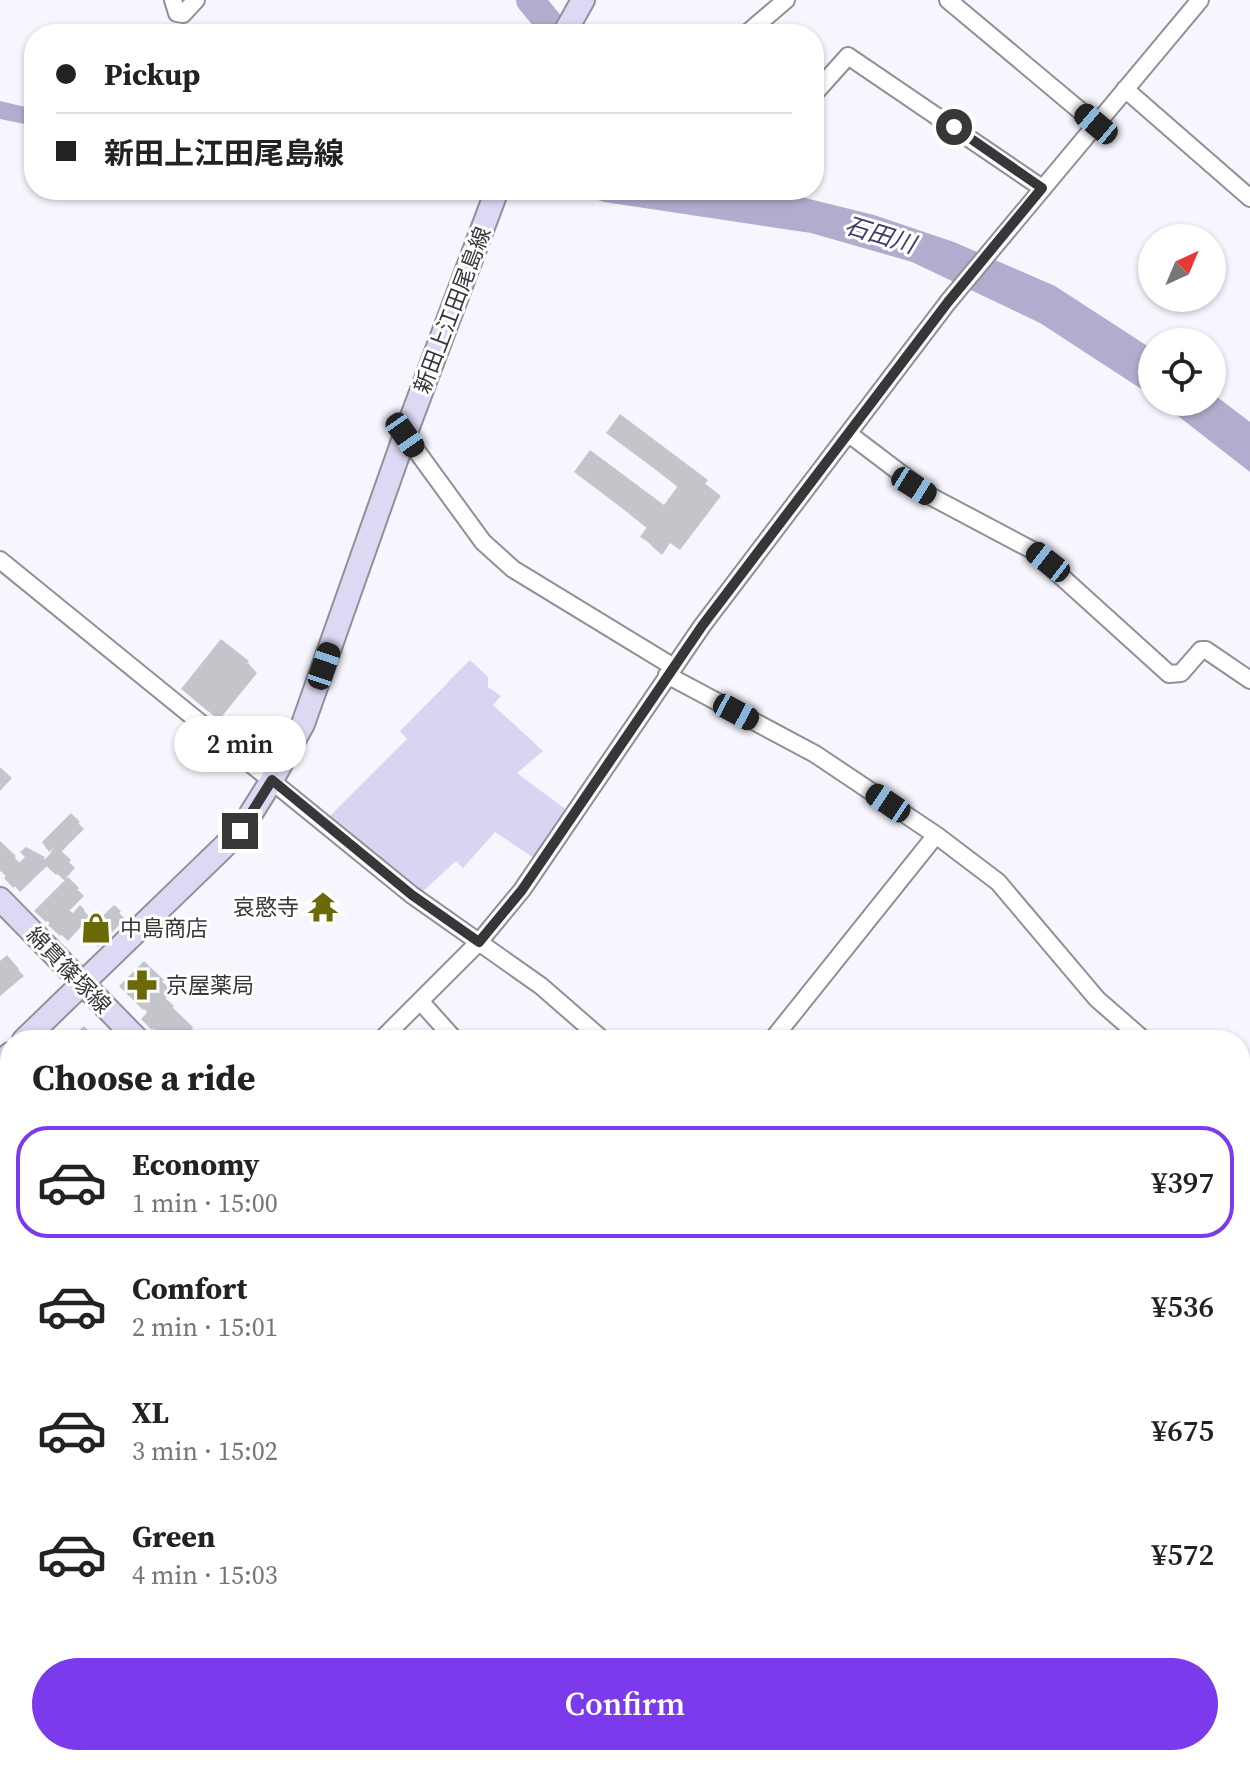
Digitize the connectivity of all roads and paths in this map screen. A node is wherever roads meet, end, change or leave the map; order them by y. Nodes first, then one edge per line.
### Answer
1 (173, 0) edge
2 (196, 0) edge
3 (786, 0) edge
4 (1200, 0) edge
5 (954, 2) edge
6 (575, 4) edge
7 (568, 24) edge
8 (758, 24) edge
9 (824, 83) edge
10 (1125, 89) junction
11 (1096, 124) junction
12 (1042, 188) junction
13 (1250, 198) edge
14 (493, 200) edge
15 (849, 434) junction
16 (405, 435) junction
17 (0, 560) edge
18 (669, 670) junction
19 (1250, 680) edge
20 (272, 780) junction
21 (936, 835) junction
22 (0, 899) edge
23 (479, 942) junction
24 (82, 985) junction
25 (421, 1002) junction
26 (35, 1030) edge
27 (128, 1030) edge
28 (392, 1030) edge
29 (446, 1030) edge
30 (592, 1030) edge
31 (780, 1030) edge
32 (1133, 1030) edge

1 - 2 street
3 - 8 street
4 - 10 street
5 - 11 street
6 - 7 main road
9 - 12 street
10 - 11 street
10 - 13 street
11 - 12 street
12 - 15 street
14 - 16 main road, 新田上江田尾島線
15 - 18 street
15 - 19 street
16 - 18 street
16 - 20 main road, 新田上江田尾島線
17 - 20 street
18 - 21 street
18 - 23 street
20 - 23 street
20 - 24 main road, 新田上江田尾島線
21 - 31 street
21 - 32 street
22 - 24 main road, 綿貫篠塚線
23 - 25 street
23 - 30 street
24 - 26 main road, 新田上江田尾島線
24 - 27 main road, 綿貫篠塚線
25 - 28 street
25 - 29 street

